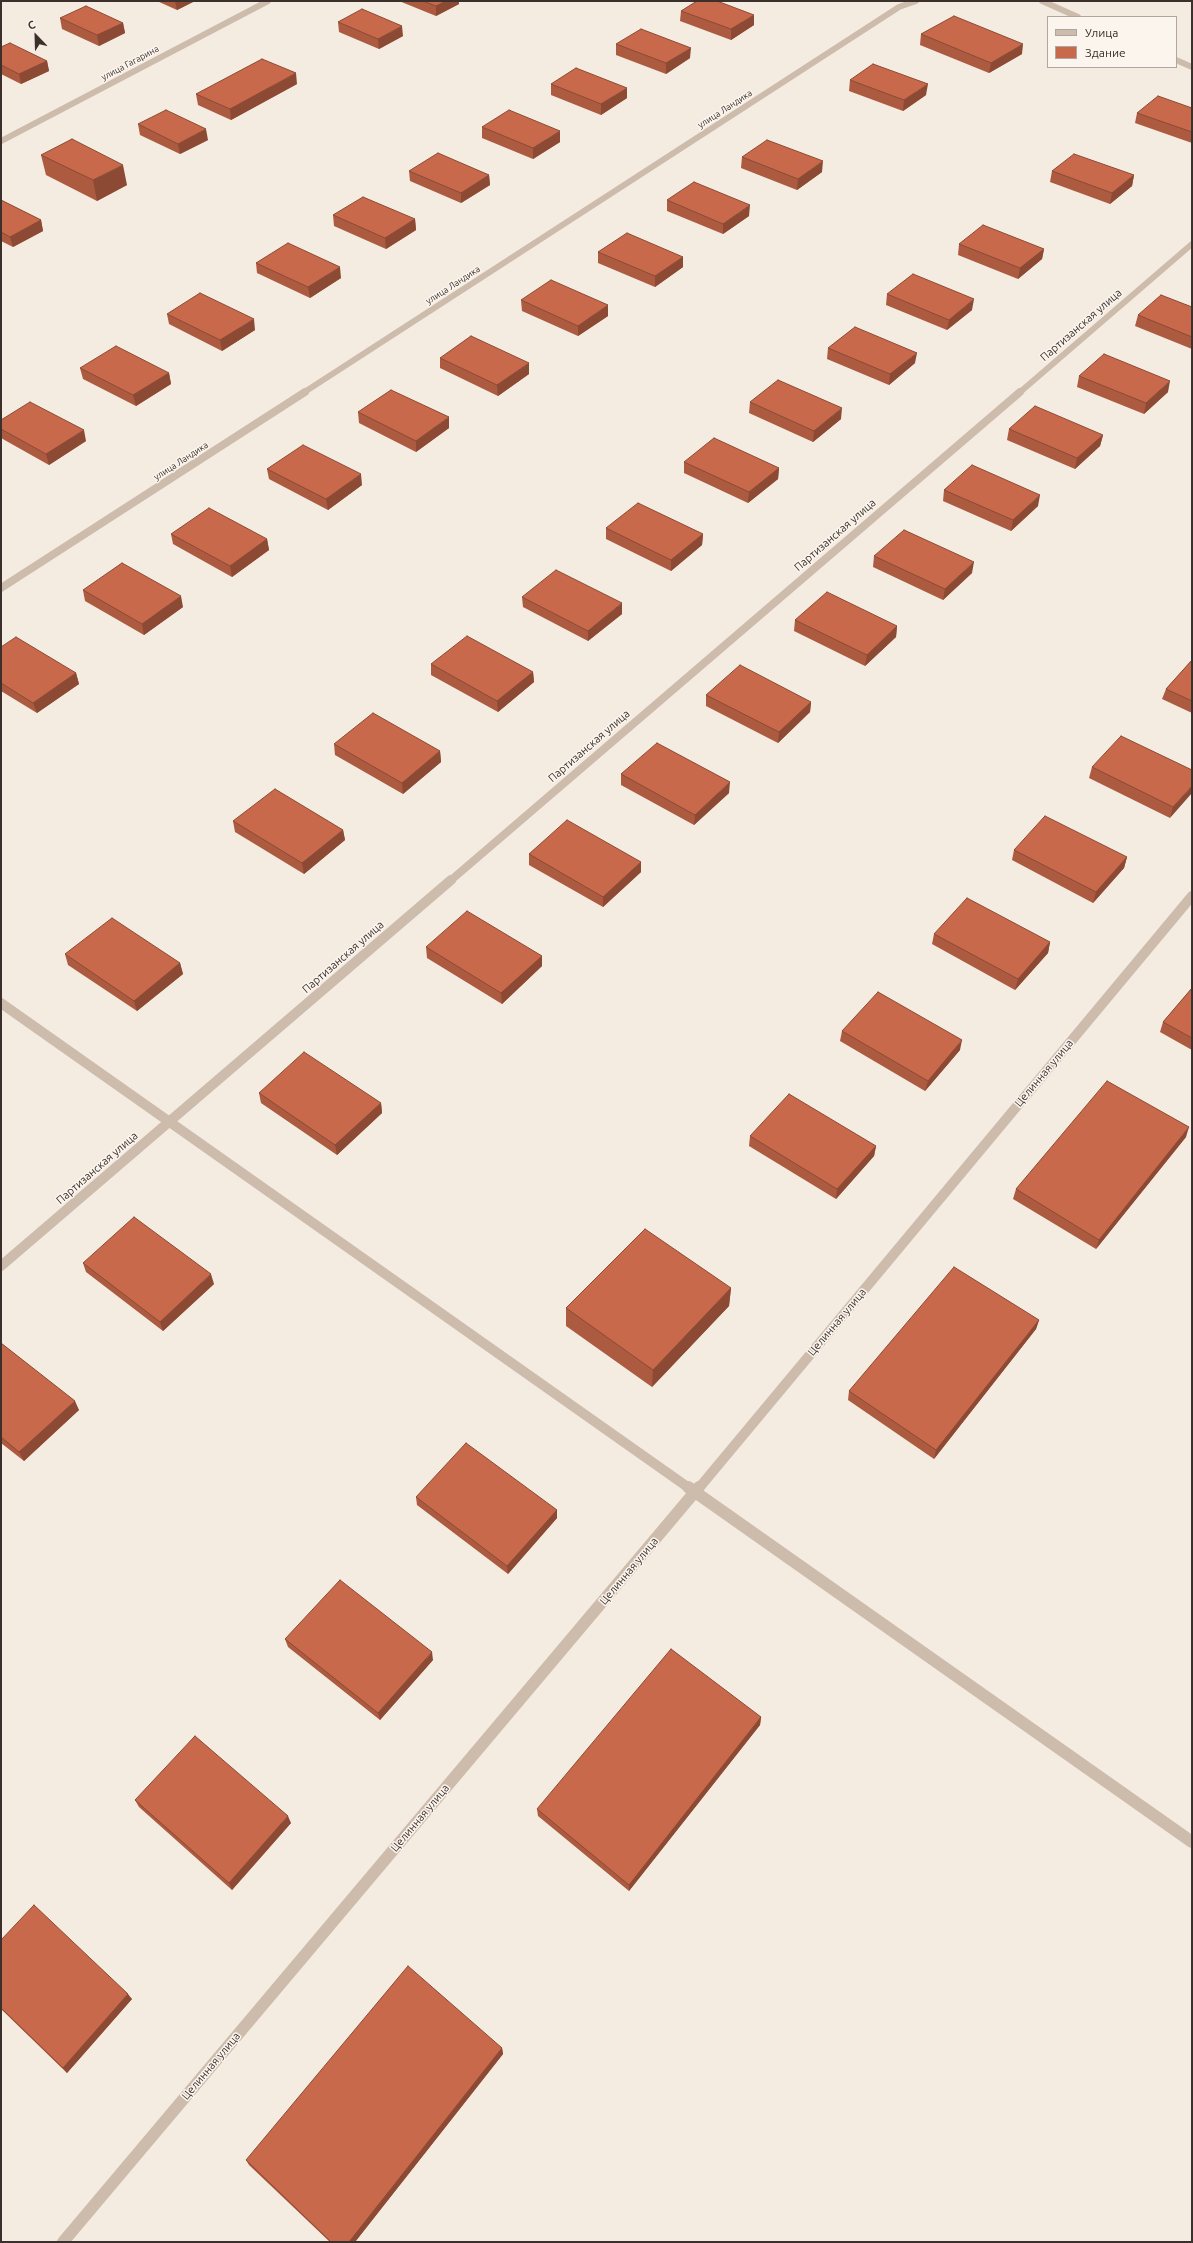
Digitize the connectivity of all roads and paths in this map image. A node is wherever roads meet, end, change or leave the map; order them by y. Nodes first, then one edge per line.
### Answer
1 (268, 1) edge
2 (916, 1) edge
3 (1042, 1) edge
4 (1076, 16) edge
5 (1177, 60) edge
6 (1192, 67) edge
7 (1, 141) edge
8 (1192, 244) edge
9 (1, 588) edge
10 (1192, 896) edge
11 (1, 1003) edge
12 (169, 1121) junction
13 (1, 1266) edge
14 (695, 1492) junction
15 (1192, 1842) edge
16 (63, 2242) edge

1 - 7 street, улица Гагарина
2 - 9 street, улица Ландика
3 - 4 street
5 - 6 street
8 - 12 street, Партизанская улица
10 - 14 street, Целинная улица
11 - 12 street
12 - 13 street, Партизанская улица
12 - 14 street
14 - 15 street
14 - 16 street, Целинная улица

